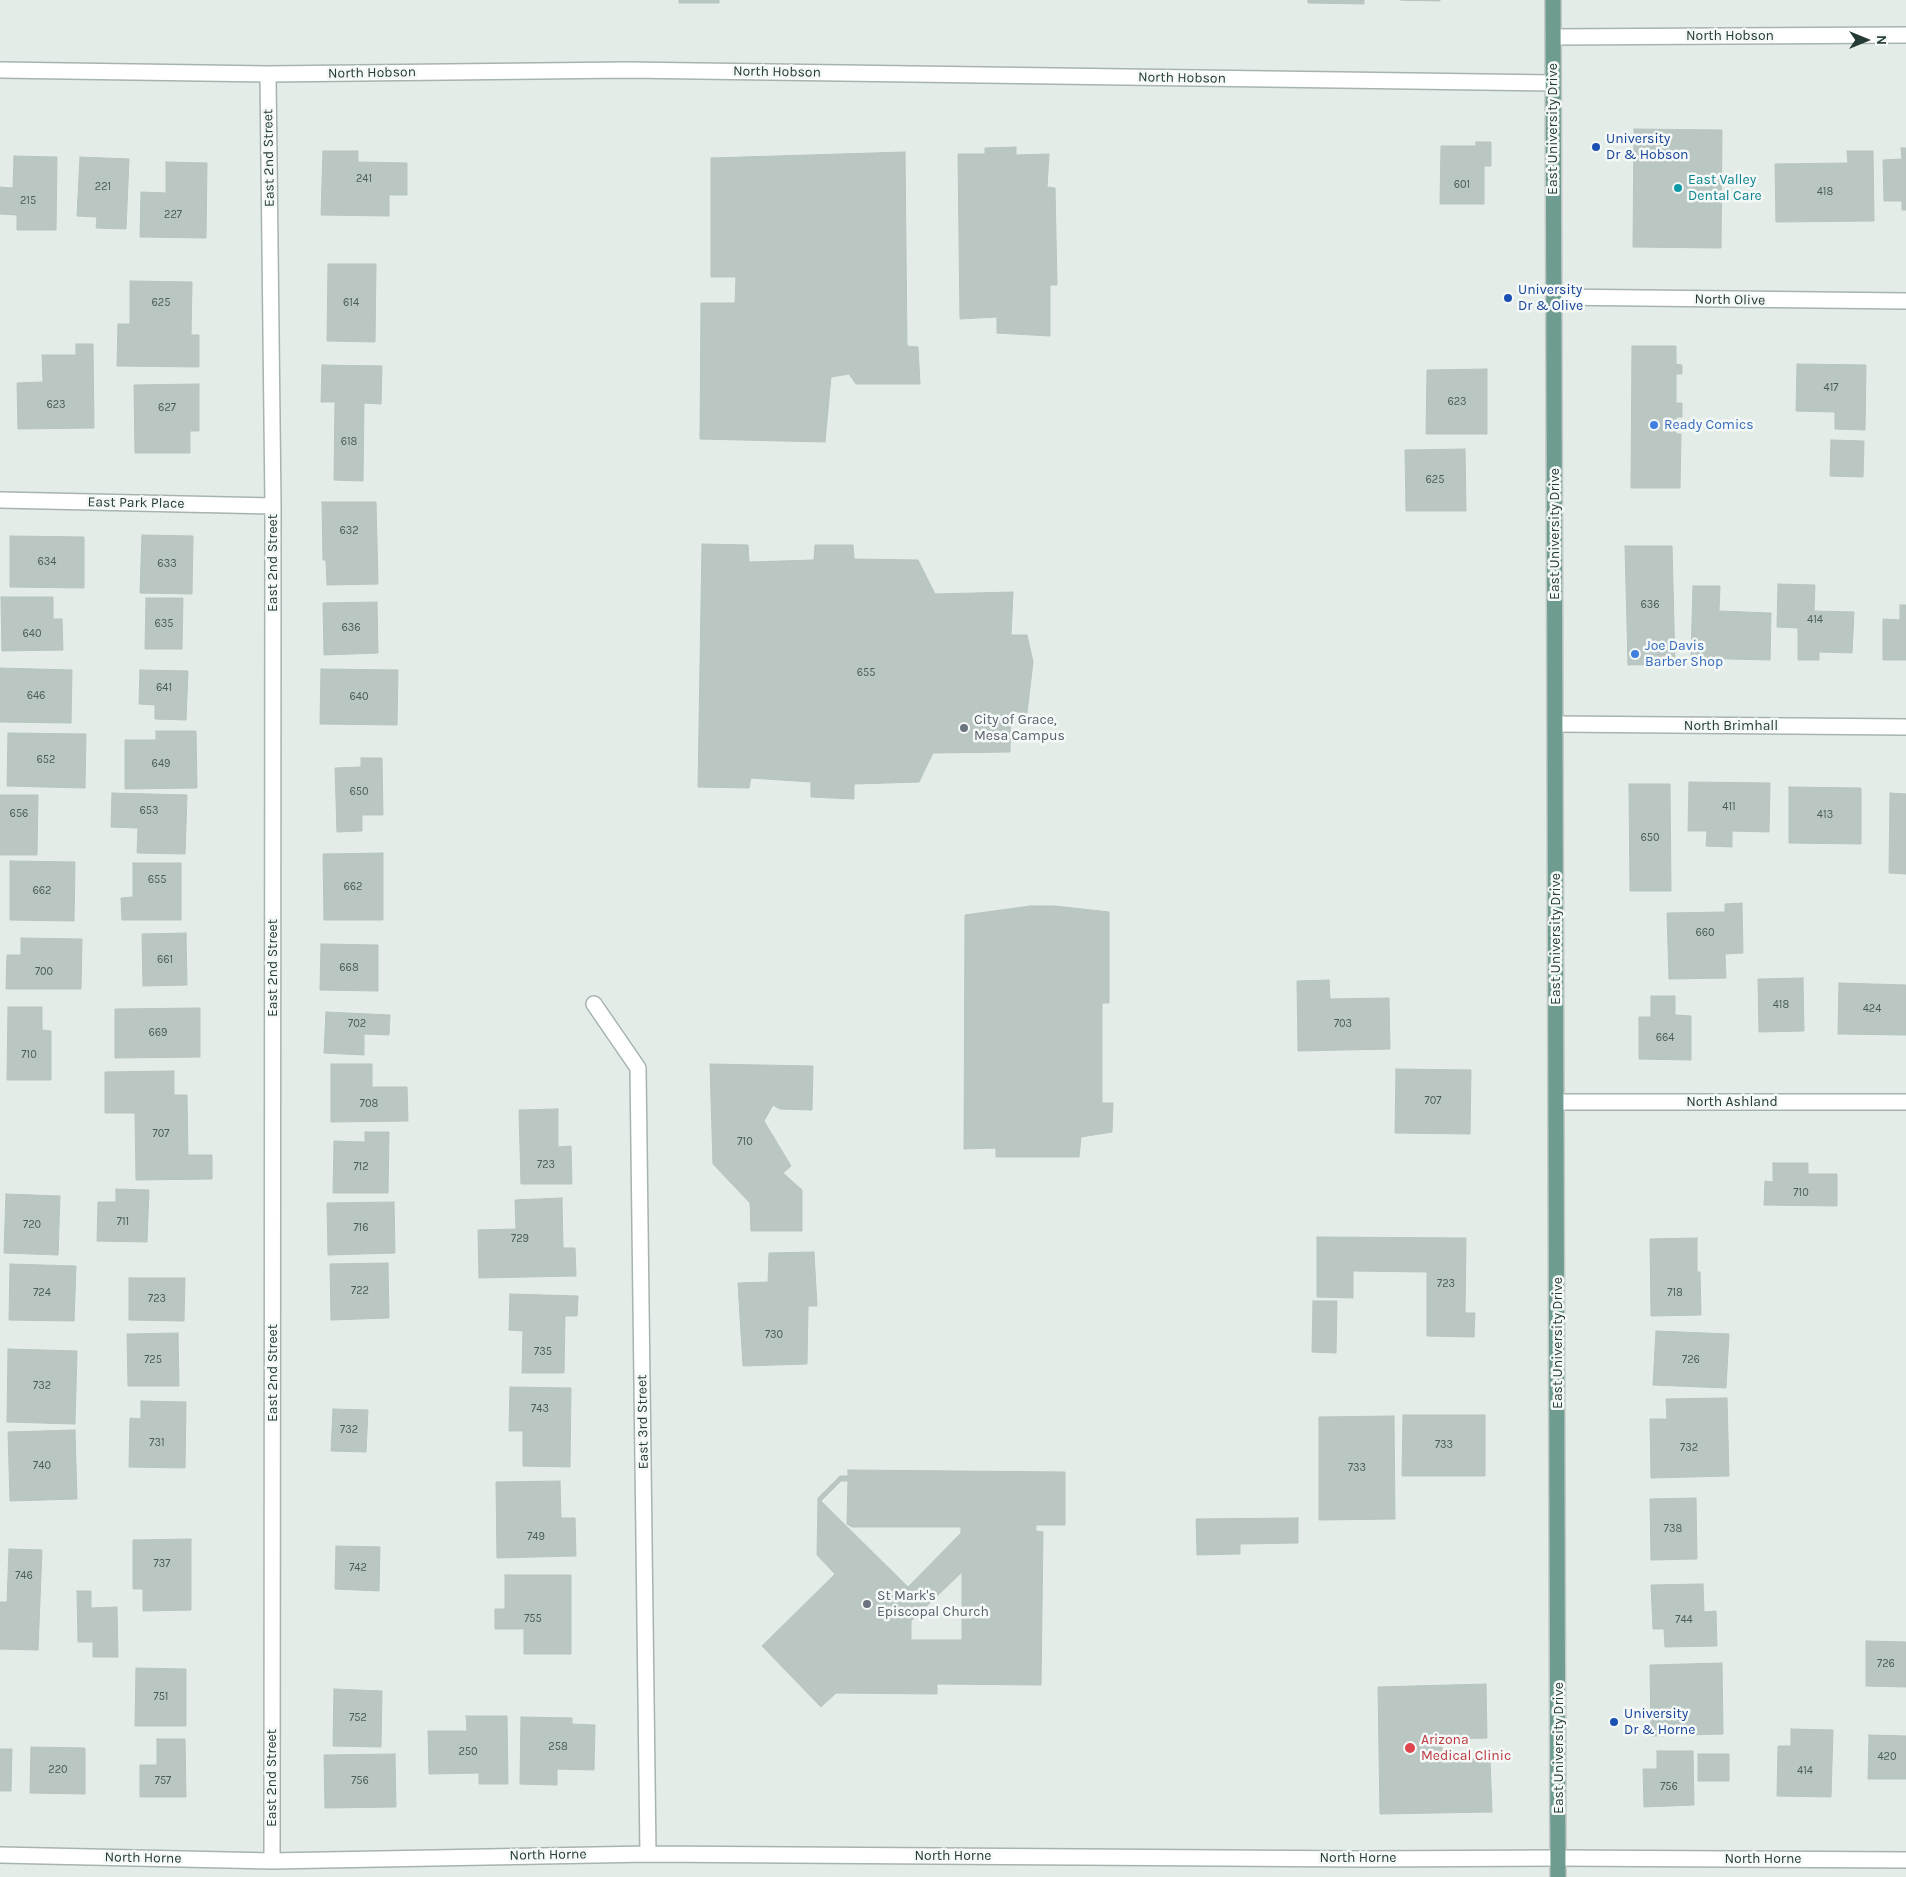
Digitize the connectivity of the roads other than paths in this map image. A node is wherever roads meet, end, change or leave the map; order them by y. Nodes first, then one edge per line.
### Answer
1 (1553, 0) edge
2 (1906, 35) edge
3 (1553, 37) junction
4 (0, 70) edge
5 (268, 74) junction
6 (1553, 83) junction
7 (1554, 298) junction
8 (1906, 301) edge
9 (0, 500) edge
10 (273, 506) junction
11 (1556, 724) junction
12 (1906, 727) edge
13 (594, 1004) dead end
14 (1557, 1102) junction
15 (1906, 1102) edge
16 (648, 1854) junction
17 (0, 1855) edge
18 (1558, 1858) junction
19 (1906, 1860) edge
20 (272, 1861) junction
21 (1558, 1877) edge

1 - 3 main road, East University Drive
2 - 3 street, North Hobson
3 - 6 main road, East University Drive
4 - 5 street, North Hobson
5 - 6 street, North Hobson
5 - 10 street, East 2nd Street
6 - 7 main road, East University Drive
7 - 8 street, North Olive
7 - 11 main road, East University Drive
9 - 10 street, East Park Place
10 - 20 street, East 2nd Street
11 - 12 street, North Brimhall
11 - 14 main road, East University Drive
13 - 16 street, East 3rd Street
14 - 15 street, North Ashland
14 - 18 main road, East University Drive
16 - 18 street, North Horne
16 - 20 street, North Horne
17 - 20 street, North Horne
18 - 19 street, North Horne
18 - 21 main road, East University Drive

